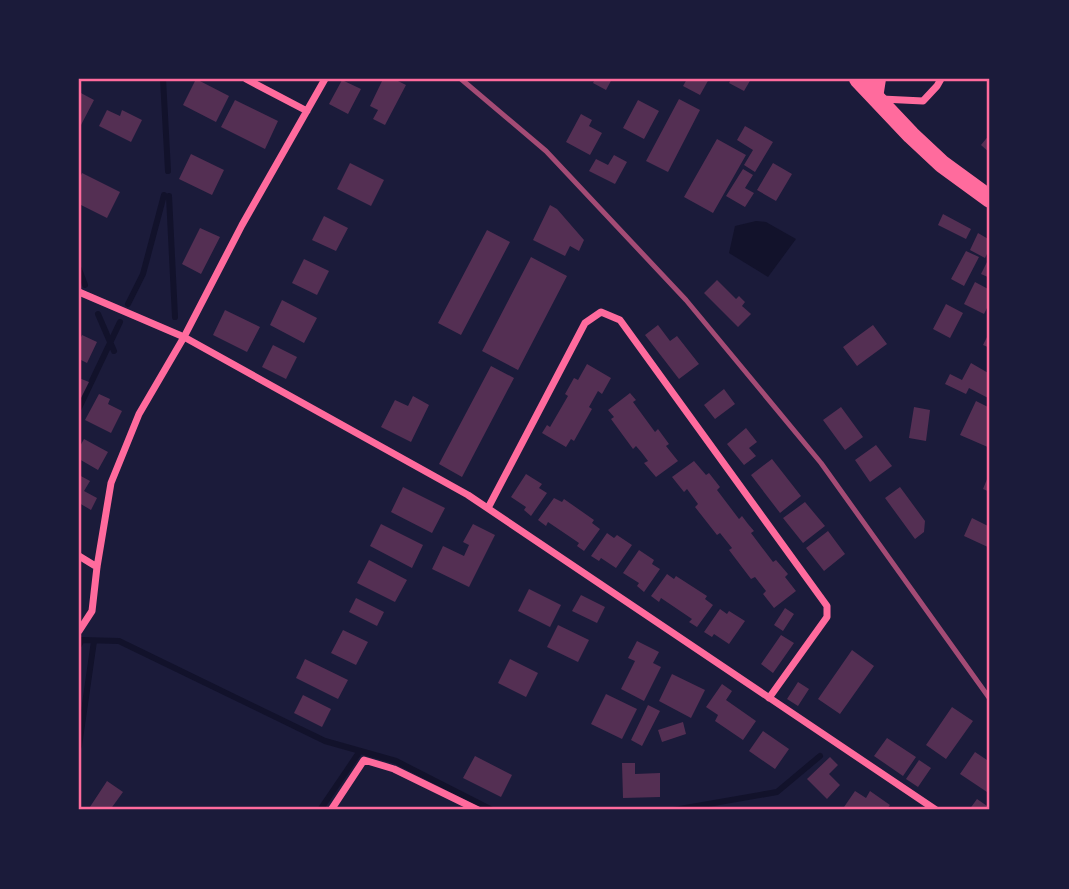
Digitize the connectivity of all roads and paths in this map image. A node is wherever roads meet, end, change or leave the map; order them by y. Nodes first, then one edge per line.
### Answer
1 (246, 79) edge
2 (325, 79) edge
3 (858, 79) edge
4 (879, 79) edge
5 (941, 79) edge
6 (877, 98) junction
7 (307, 111) junction
8 (990, 199) edge
9 (79, 292) edge
10 (184, 337) junction
11 (488, 508) junction
12 (79, 556) edge
13 (97, 567) junction
14 (79, 631) edge
15 (769, 698) junction
16 (331, 810) edge
17 (478, 810) edge
18 (936, 810) edge

1 - 7 street
2 - 7 street
3 - 6 highway
4 - 6 main road
5 - 6 street
6 - 8 highway
7 - 10 street
9 - 10 street
10 - 11 street
10 - 13 street
11 - 15 street
11 - 15 street
12 - 13 street
13 - 14 street
15 - 18 street
16 - 17 street

